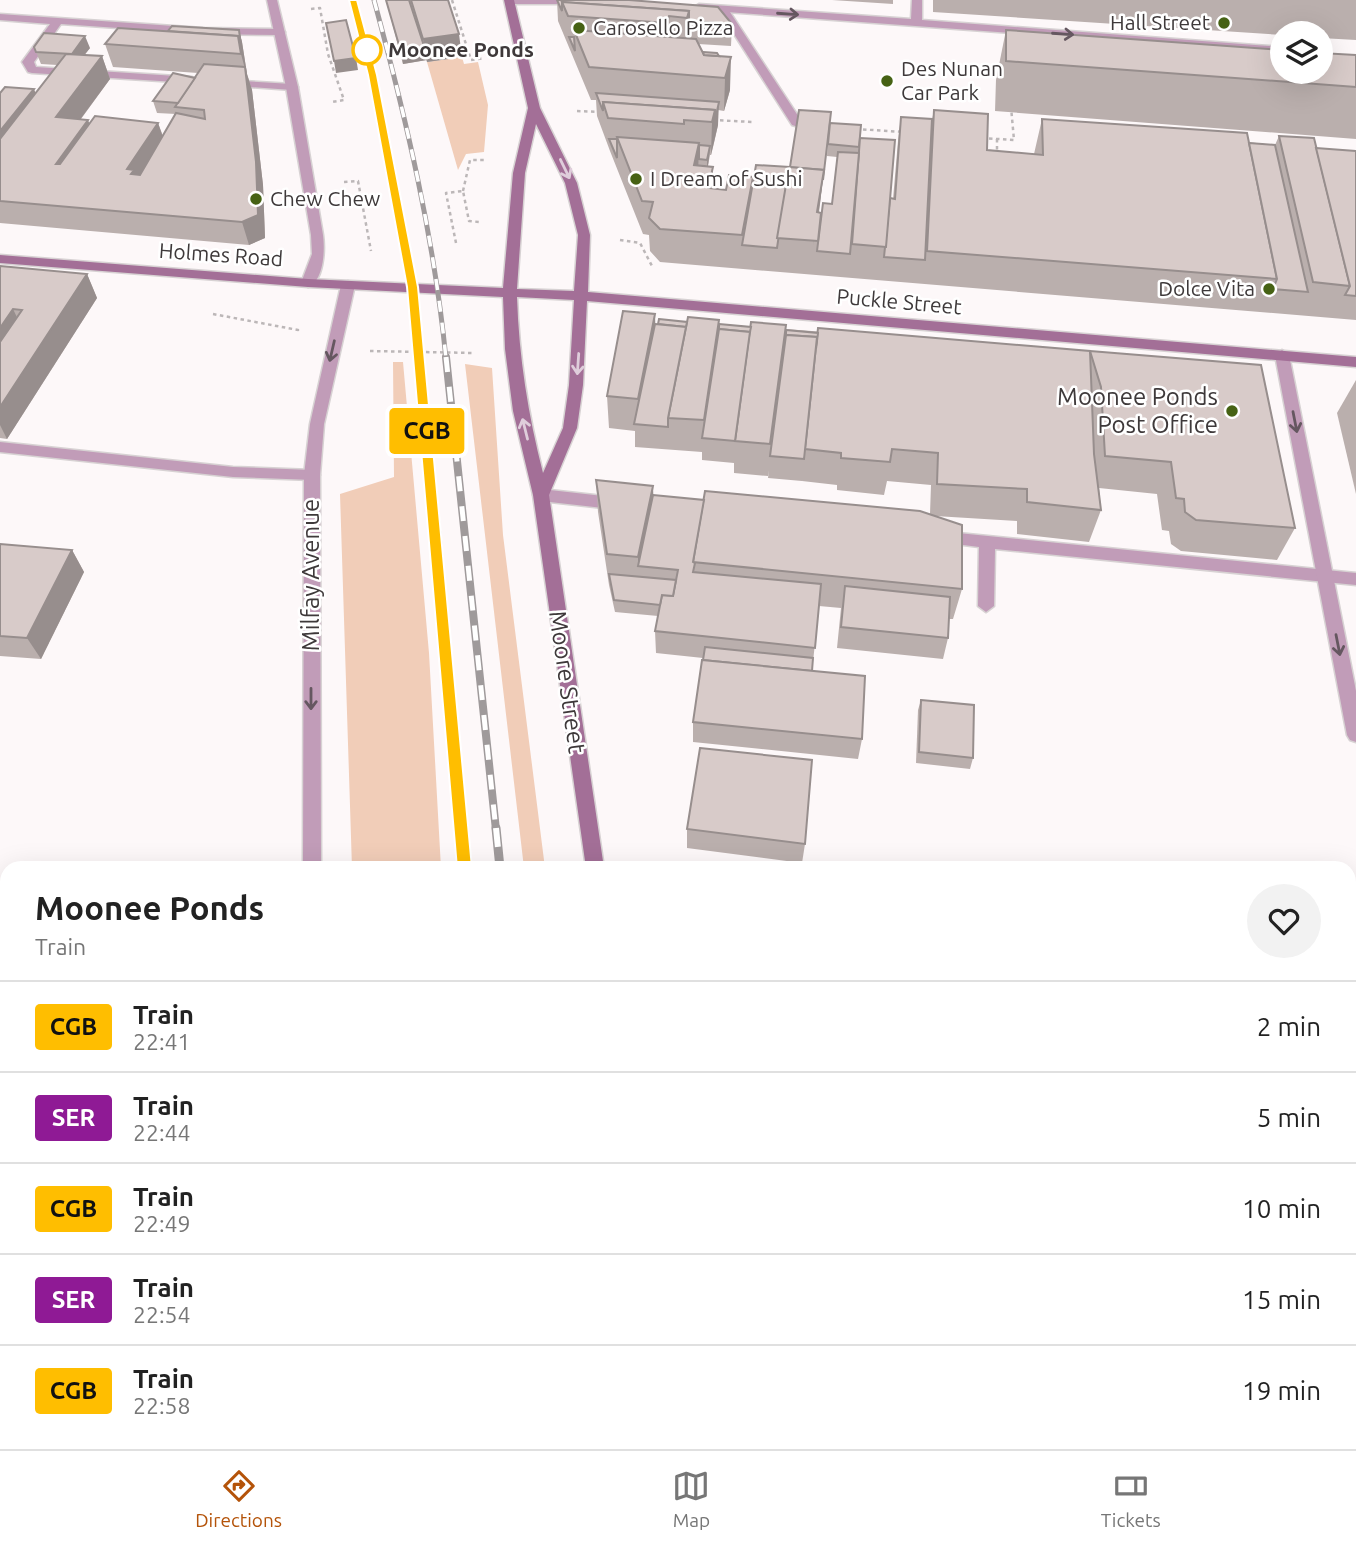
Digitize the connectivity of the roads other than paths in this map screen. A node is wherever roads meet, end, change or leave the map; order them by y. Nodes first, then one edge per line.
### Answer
1 (272, 0) edge
2 (509, 0) edge
3 (542, 0) edge
4 (548, 0) edge
5 (917, 0) edge
6 (595, 1) edge
7 (684, 6) edge
8 (723, 9) junction
9 (0, 17) edge
10 (58, 21) junction
11 (916, 23) junction
12 (280, 32) junction
13 (1270, 49) edge
14 (204, 81) edge
15 (217, 82) edge
16 (292, 86) junction
17 (534, 108) junction
18 (798, 125) edge
19 (0, 259) edge
20 (308, 283) junction
21 (348, 285) junction
22 (439, 289) joint
23 (510, 292) junction
24 (581, 296) junction
25 (1282, 355) junction
26 (1356, 362) edge
27 (0, 447) edge
28 (312, 475) junction
29 (541, 495) junction
30 (643, 506) edge
31 (918, 535) edge
32 (986, 542) junction
33 (1324, 575) junction
34 (1356, 579) edge
35 (986, 606) dead end
36 (1356, 735) edge
37 (312, 861) edge
38 (594, 861) edge

1 - 12 street
2 - 3 street
2 - 17 street
4 - 6 street
5 - 11 street
7 - 8 street
8 -> 11 street
8 - 18 street
9 - 10 street
10 - 12 street
10 - 14 street
11 -> 13 street
12 - 16 street
15 - 16 street
16 - 20 street
17 - 23 street, Moore Street
17 -> 24 street
19 - 20 street, Holmes Road
20 - 21 street, Holmes Road
21 - 22 street, Holmes Road
21 -> 28 street, Milfay Avenue
22 - 23 street, Puckle Street
23 - 24 street, Puckle Street
29 -> 23 street, Moore Street
24 - 25 street, Puckle Street
24 -> 29 street
25 - 26 street, Puckle Street
25 -> 33 street
27 - 28 street
28 -> 37 street, Milfay Avenue
29 - 30 street
29 - 38 street, Moore Street
31 - 32 street
32 - 33 street
32 - 35 street
33 - 34 street
33 -> 36 street

